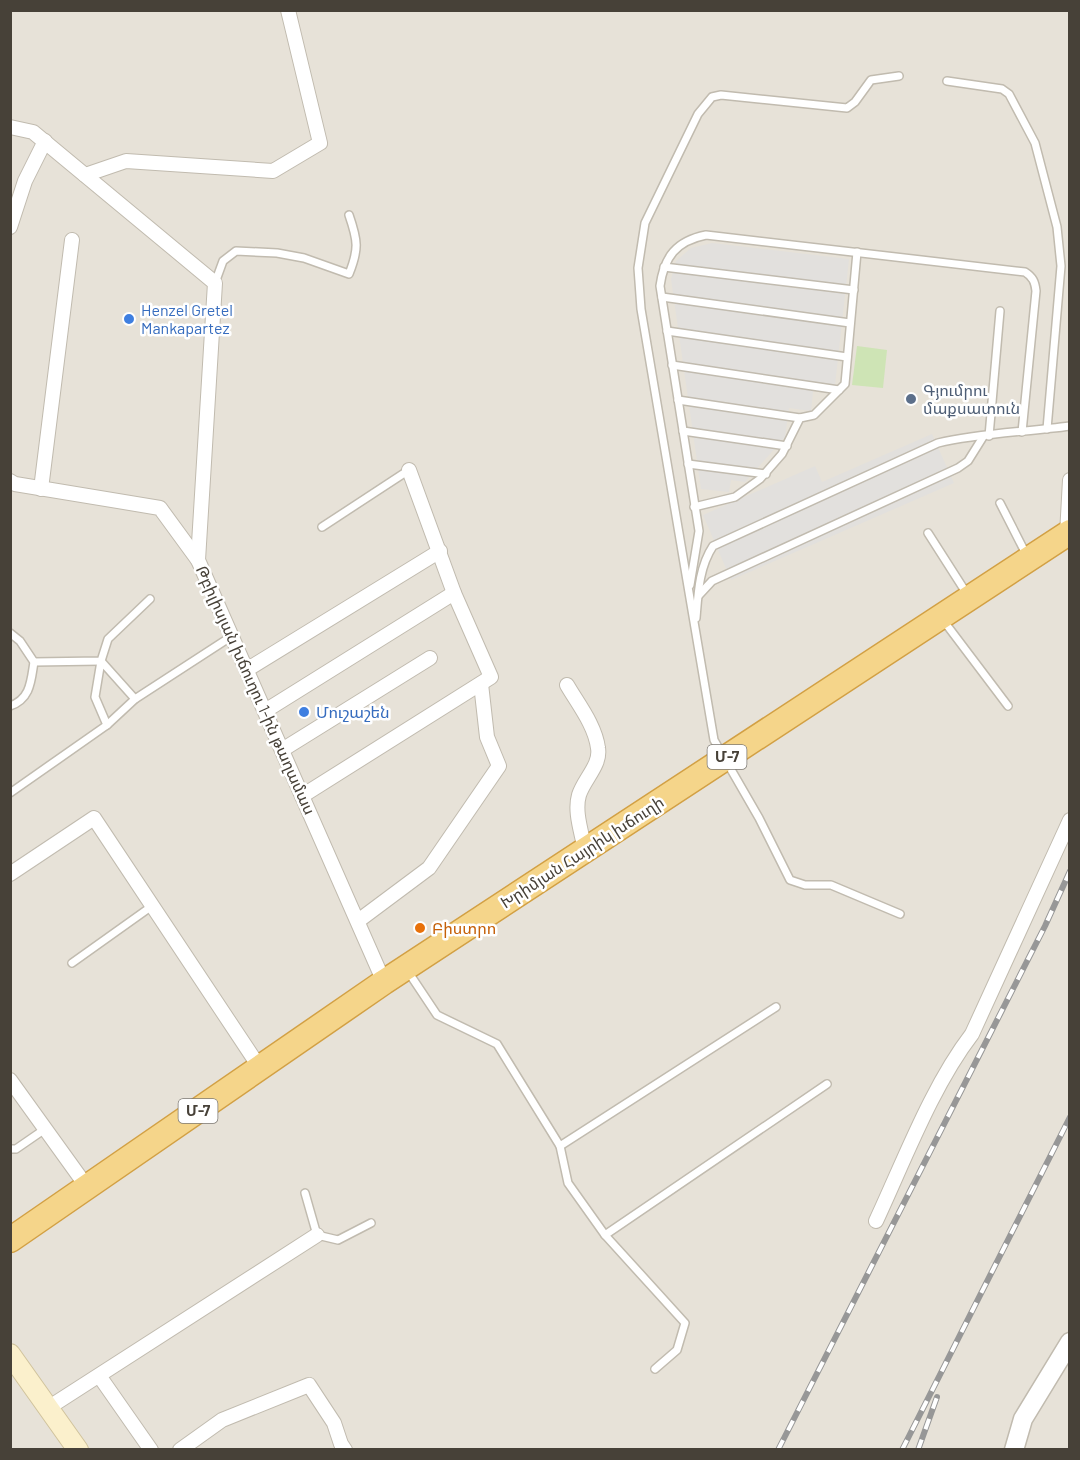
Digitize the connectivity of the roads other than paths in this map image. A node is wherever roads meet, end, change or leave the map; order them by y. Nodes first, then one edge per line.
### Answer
1 (288, 10) edge
2 (899, 76) dead end
3 (947, 81) dead end
4 (10, 127) edge
5 (45, 141) junction
6 (86, 175) junction
7 (349, 215) dead end
8 (10, 227) edge
9 (72, 240) dead end
10 (857, 252) junction
11 (664, 267) junction
12 (215, 283) junction
13 (854, 290) junction
14 (662, 297) junction
15 (1000, 311) dead end
16 (850, 323) junction
17 (667, 331) junction
18 (847, 357) junction
19 (672, 366) junction
20 (838, 390) junction
21 (678, 400) junction
22 (800, 418) junction
23 (1070, 426) edge
24 (1047, 429) junction
25 (683, 431) junction
26 (1022, 432) junction
27 (986, 436) junction
28 (787, 446) junction
29 (688, 464) junction
30 (410, 470) joint
31 (766, 474) junction
32 (1070, 480) edge
33 (10, 481) edge
34 (41, 489) junction
35 (1000, 503) dead end
36 (694, 507) junction
37 (322, 527) dead end
38 (928, 533) dead end
39 (1068, 533) edge
40 (440, 551) junction
41 (198, 560) junction
42 (1028, 560) junction
43 (454, 593) junction
44 (689, 593) junction
45 (698, 596) junction
46 (970, 598) junction
47 (150, 599) dead end
48 (940, 617) junction
49 (10, 633) edge
50 (696, 633) junction
51 (232, 636) junction
52 (430, 658) dead end
53 (101, 661) junction
54 (33, 662) junction
55 (248, 669) junction
56 (481, 684) junction
57 (567, 685) dead end
58 (135, 699) junction
59 (10, 706) edge
60 (1008, 706) dead end
61 (265, 711) junction
62 (106, 726) junction
63 (282, 750) junction
64 (725, 758) junction
65 (10, 793) edge
66 (302, 796) junction
67 (1070, 820) edge
68 (585, 850) junction
69 (10, 874) edge
70 (152, 906) junction
71 (900, 914) dead end
72 (358, 921) junction
73 (72, 963) dead end
74 (406, 968) junction
75 (384, 982) junction
76 (777, 1007) dead end
77 (260, 1068) junction
78 (10, 1080) edge
79 (827, 1084) dead end
80 (45, 1129) junction
81 (560, 1146) junction
82 (10, 1149) edge
83 (87, 1187) junction
84 (305, 1193) dead end
85 (876, 1221) dead end
86 (371, 1223) dead end
87 (317, 1235) junction
88 (605, 1235) junction
89 (10, 1240) edge
90 (1070, 1342) edge
91 (10, 1354) edge
92 (655, 1369) dead end
93 (100, 1377) junction
94 (48, 1408) junction
95 (78, 1449) edge
96 (151, 1449) edge
97 (180, 1449) edge
98 (345, 1449) edge
99 (1014, 1449) edge

1 - 6 street
2 - 44 lane
3 - 24 lane
4 - 5 street
5 - 6 street
5 - 8 street
6 - 12 street
7 - 12 lane
9 - 34 street
10 - 11 lane
10 - 13 lane
10 - 26 lane
11 - 13 lane
11 - 14 lane
12 - 41 street, Թբիլիսյան խճուղու 1-ին թաղամաս
13 - 16 lane
14 - 16 lane
14 - 17 lane
15 - 27 lane
16 - 18 lane
17 - 18 lane
17 - 19 lane
18 - 20 lane
19 - 20 lane
19 - 21 lane
20 - 22 lane
21 - 22 lane
21 - 25 lane
22 - 28 lane
23 - 24 lane
24 - 26 lane
25 - 28 lane
25 - 29 lane
26 - 27 lane
27 - 45 lane
27 - 45 lane
28 - 31 lane
29 - 31 lane
29 - 36 lane
30 - 37 lane
30 - 40 street
31 - 36 lane
32 - 39 street
33 - 34 street
34 - 41 street
35 - 42 lane
36 - 44 lane
38 - 46 lane
39 - 42 highway, Խրիմյան Հայրիկ խճուղի / Մ-7
40 - 43 street
40 - 55 street
41 - 51 street, Թբիլիսյան խճուղու 1-ին թաղամաս
42 - 46 highway, Խրիմյան Հայրիկ խճուղի / Մ-7
43 - 56 street
43 - 61 street
44 - 50 lane
45 - 50 lane
46 - 48 highway, Խրիմյան Հայրիկ խճուղի / Մ-7
47 - 53 lane
48 - 60 lane
48 - 64 highway, Խրիմյան Հայրիկ խճուղի / Մ-7
49 - 54 lane
50 - 64 lane
51 - 55 street, Թբիլիսյան խճուղու 1-ին թաղամաս
51 - 58 lane
52 - 63 street
53 - 54 lane
53 - 58 lane
53 - 62 lane
54 - 59 lane
55 - 61 street, Թբիլիսյան խճուղու 1-ին թաղամաս
56 - 66 street
56 - 72 street
57 - 68 street
58 - 62 lane
61 - 63 street, Թբիլիսյան խճուղու 1-ին թաղամաս
62 - 65 lane
63 - 66 street, Թբիլիսյան խճուղու 1-ին թաղամաս
64 - 68 highway, Խրիմյան Հայրիկ խճուղի / Մ-7
64 - 71 lane
66 - 72 street, Թբիլիսյան խճուղու 1-ին թաղամաս
67 - 85 street
68 - 74 highway, Խրիմյան Հայրիկ խճուղի / Մ-7
69 - 70 street
70 - 73 lane
70 - 77 street
72 - 75 street, Թբիլիսյան խճուղու 1-ին թաղամաս
74 - 75 highway, Խրիմյան Հայրիկ խճուղի / Մ-7
74 - 81 lane
75 - 77 highway, Խրիմյան Հայրիկ խճուղի / Մ-7
76 - 81 lane
77 - 83 highway, Խրիմյան Հայրիկ խճուղի / Մ-7
78 - 80 street
79 - 88 lane
80 - 82 lane
80 - 83 street
81 - 88 lane
83 - 89 highway, Խրիմյան Հայրիկ խճուղի / Մ-7
84 - 87 lane
86 - 87 lane
87 - 93 street
88 - 92 lane
90 - 99 street
91 - 94 main road
93 - 94 street
93 - 96 street
94 - 95 main road
97 - 98 street

